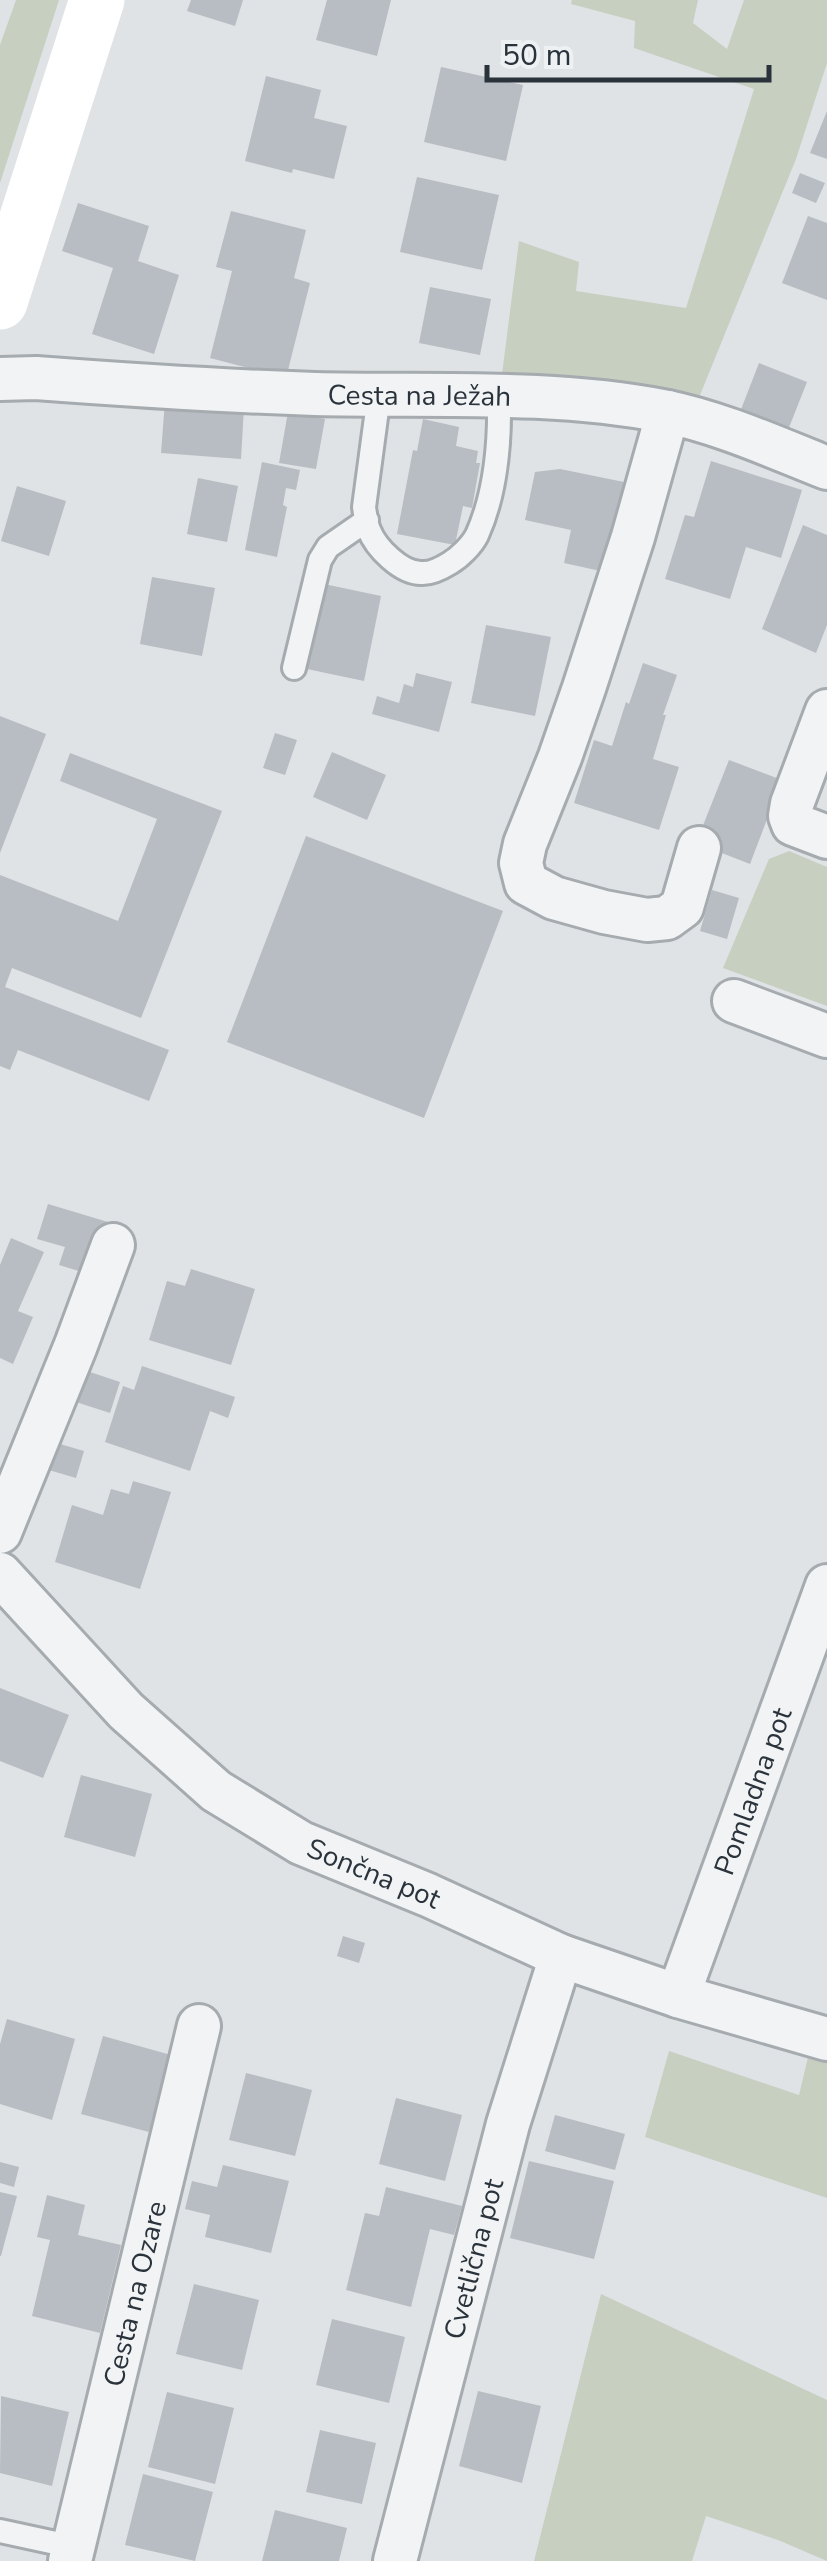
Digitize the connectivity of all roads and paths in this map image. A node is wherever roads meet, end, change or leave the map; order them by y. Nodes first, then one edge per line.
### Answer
1 (97, 0) edge
2 (0, 302) edge
3 (0, 379) edge
4 (379, 394) junction
5 (499, 397) junction
6 (668, 412) junction
7 (827, 468) edge
8 (367, 520) junction
9 (294, 668) dead end
10 (827, 710) edge
11 (827, 837) edge
12 (699, 848) dead end
13 (734, 1001) dead end
14 (827, 1036) edge
15 (113, 1245) dead end
16 (0, 1532) edge
17 (0, 1574) edge
18 (827, 1586) edge
19 (561, 1956) junction
20 (678, 1996) junction
21 (200, 2026) dead end
22 (827, 2039) edge
23 (0, 2531) edge
24 (72, 2554) edge
25 (395, 2561) edge

1 - 2 main road
3 - 4 street, Cesta na Ježah
4 - 5 street, Cesta na Ježah
4 - 8 lane
5 - 6 street, Cesta na Ježah
5 - 8 lane
6 - 7 street, Cesta na Ježah
6 - 12 street
8 - 9 lane
10 - 11 street
13 - 14 street
15 - 16 street
17 - 19 street, Sončna pot
18 - 20 street, Pomladna pot
19 - 20 street, Sončna pot
19 - 25 street, Cvetlična pot
20 - 22 street, Sončna pot
21 - 24 street, Cesta na Ozare
23 - 24 lane

